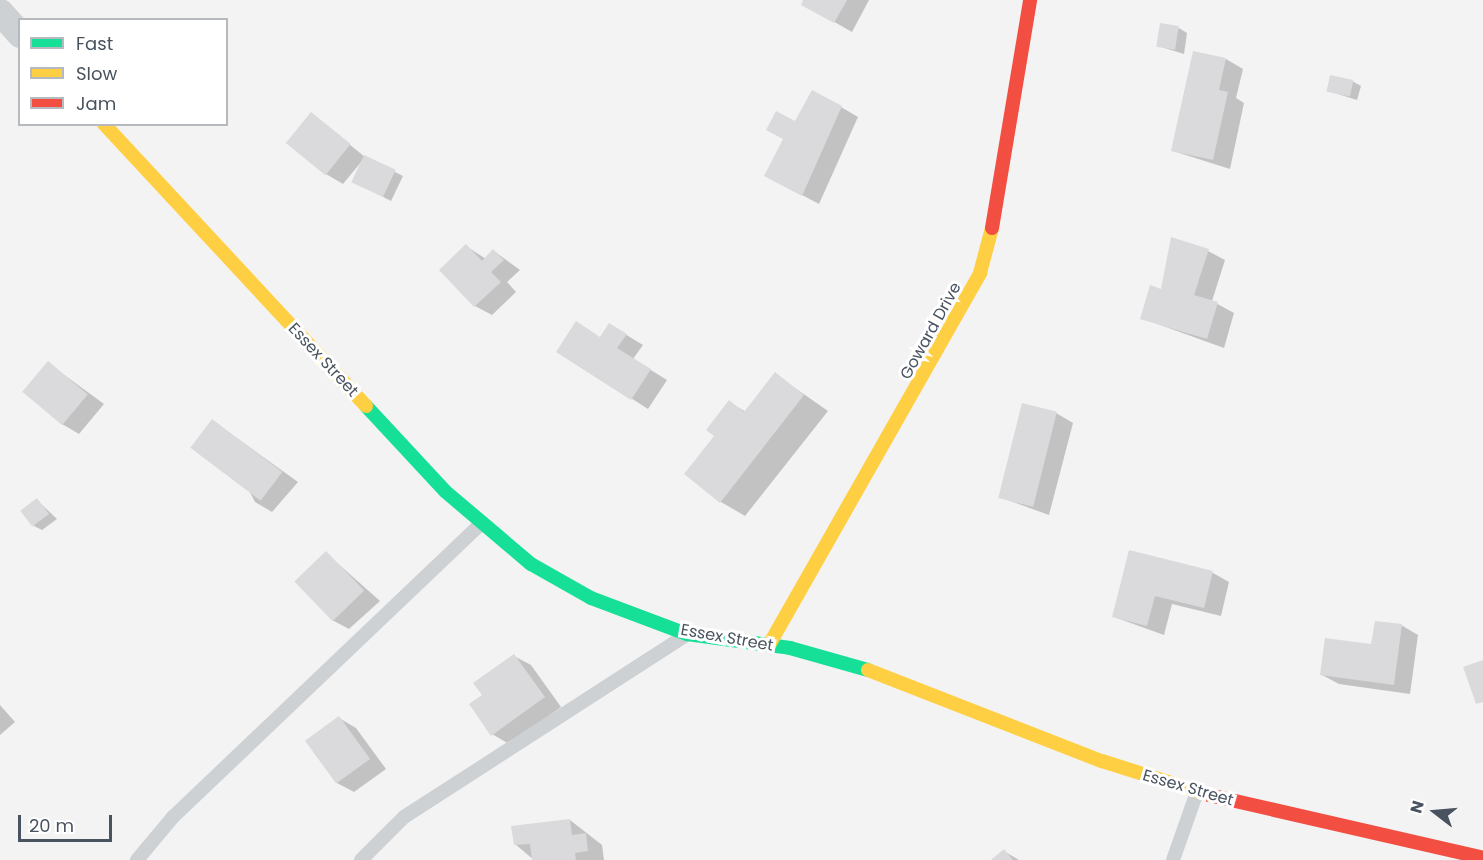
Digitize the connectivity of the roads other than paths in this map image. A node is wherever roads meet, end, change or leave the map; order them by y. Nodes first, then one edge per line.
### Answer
1 (1030, 0) edge
2 (106, 126) edge
3 (482, 523) junction
4 (687, 634) junction
5 (769, 645) junction
6 (1197, 792) junction
7 (1442, 855) edge
8 (1483, 858) edge
9 (138, 860) edge
10 (361, 860) edge
11 (1173, 860) edge

1 - 5 street, Goward Drive
2 - 3 street, Essex Street
3 - 4 street, Essex Street
3 - 9 lane
4 - 5 street, Essex Street
4 - 10 lane
5 - 6 street, Essex Street
6 - 7 street, Essex Street
6 - 11 lane
7 - 8 street, Essex Street

